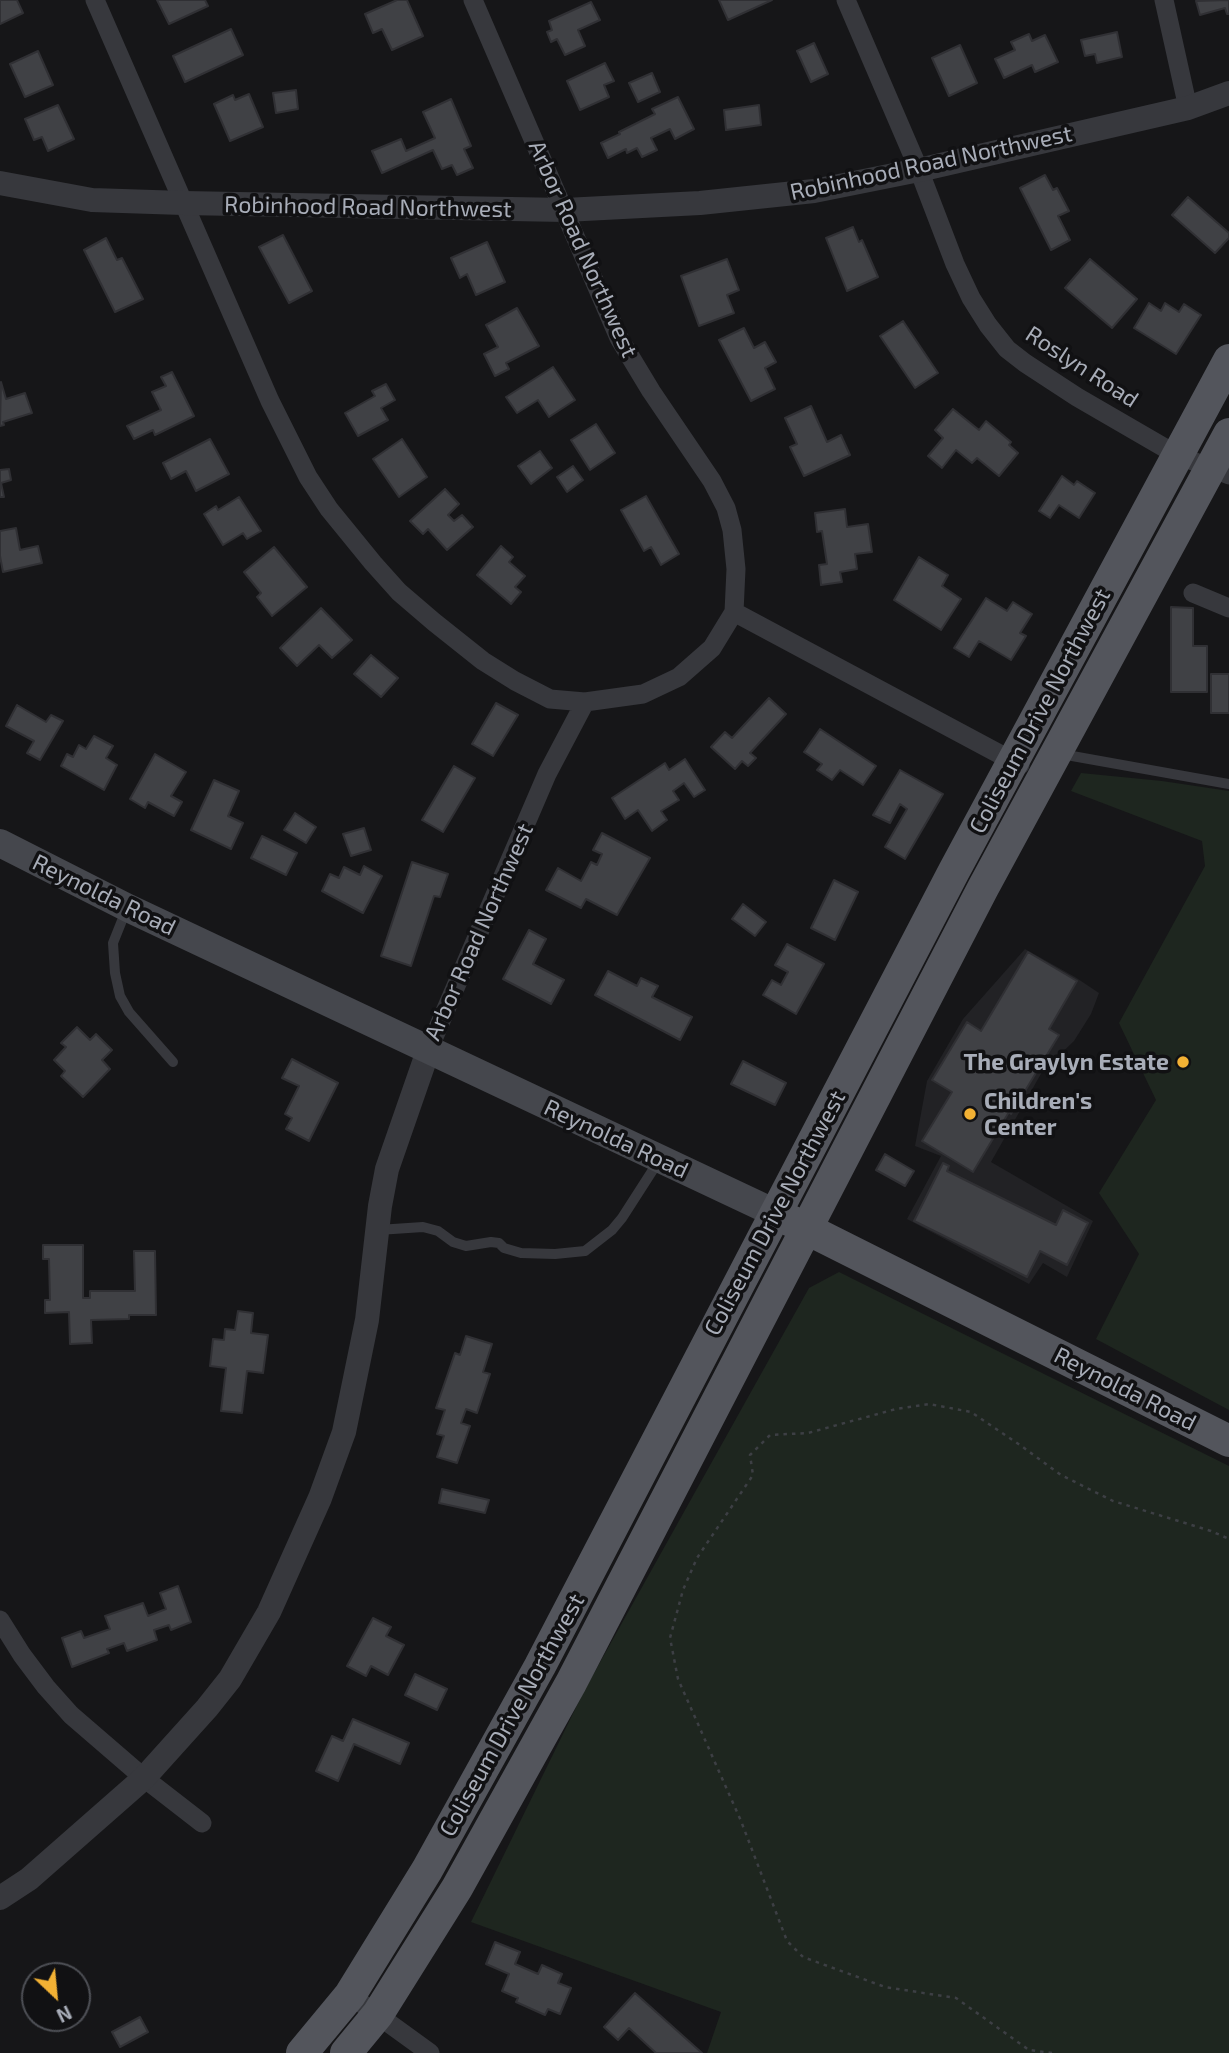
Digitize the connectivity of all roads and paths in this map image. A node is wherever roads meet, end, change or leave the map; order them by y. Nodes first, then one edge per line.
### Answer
1 (95, 0) edge
2 (473, 0) edge
3 (846, 0) edge
4 (1164, 0) edge
5 (1229, 93) edge
6 (1188, 108) junction
7 (919, 170) junction
8 (0, 183) edge
9 (183, 203) junction
10 (565, 210) junction
11 (1229, 360) edge
12 (1229, 434) edge
13 (1177, 455) junction
14 (1220, 471) edge
15 (1193, 593) dead end
16 (1229, 608) edge
17 (734, 612) junction
18 (585, 702) junction
19 (1012, 762) junction
20 (1051, 764) junction
21 (1229, 784) edge
22 (0, 844) edge
23 (128, 908) junction
24 (428, 1051) junction
25 (173, 1062) dead end
26 (660, 1159) junction
27 (775, 1213) junction
28 (806, 1229) junction
29 (377, 1230) junction
30 (1229, 1441) edge
31 (1229, 1539) edge
32 (0, 1620) edge
33 (144, 1778) junction
34 (202, 1823) dead end
35 (0, 1898) edge
36 (350, 1994) junction
37 (377, 2014) junction
38 (302, 2053) edge
39 (346, 2053) edge
40 (430, 2053) edge
41 (1052, 2053) edge

1 - 9 street
2 - 10 street, Arbor Road Northwest
3 - 7 street, Roslyn Road
4 - 6 street
5 - 6 street, Robinhood Road Northwest
6 - 7 street, Robinhood Road Northwest
7 - 10 street, Robinhood Road Northwest
7 - 13 street, Roslyn Road
8 - 9 street, Robinhood Road Northwest
9 - 10 street, Robinhood Road Northwest
9 - 18 street
10 - 17 street, Arbor Road Northwest
11 - 13 main road, Coliseum Drive Northwest
12 - 14 main road, Coliseum Drive Northwest
13 - 14 street, Roslyn Road
13 - 19 main road, Coliseum Drive Northwest
14 - 20 main road, Coliseum Drive Northwest
15 - 16 street
17 - 18 street, Arbor Road Northwest
17 - 19 street
18 - 24 street, Arbor Road Northwest
19 - 20 street
19 - 27 main road, Coliseum Drive Northwest
20 - 21 lane
20 - 28 main road, Coliseum Drive Northwest
22 - 23 main road, Reynolda Road
23 - 24 main road, Reynolda Road
23 - 25 lane
24 - 26 main road, Reynolda Road
24 - 29 street, Arbor Road Northwest
26 - 27 main road, Reynolda Road
26 - 29 lane
27 - 28 main road, Reynolda Road
27 - 36 main road, Coliseum Drive Northwest
28 - 30 main road, Reynolda Road
28 - 37 main road, Coliseum Drive Northwest
29 - 33 street, Arbor Road Northwest
31 - 41 path
32 - 33 street
33 - 34 street
33 - 35 street, Arbor Road Northwest
36 - 37 street
36 - 38 main road, Coliseum Drive Northwest
37 - 39 main road, Coliseum Drive Northwest
37 - 40 street

